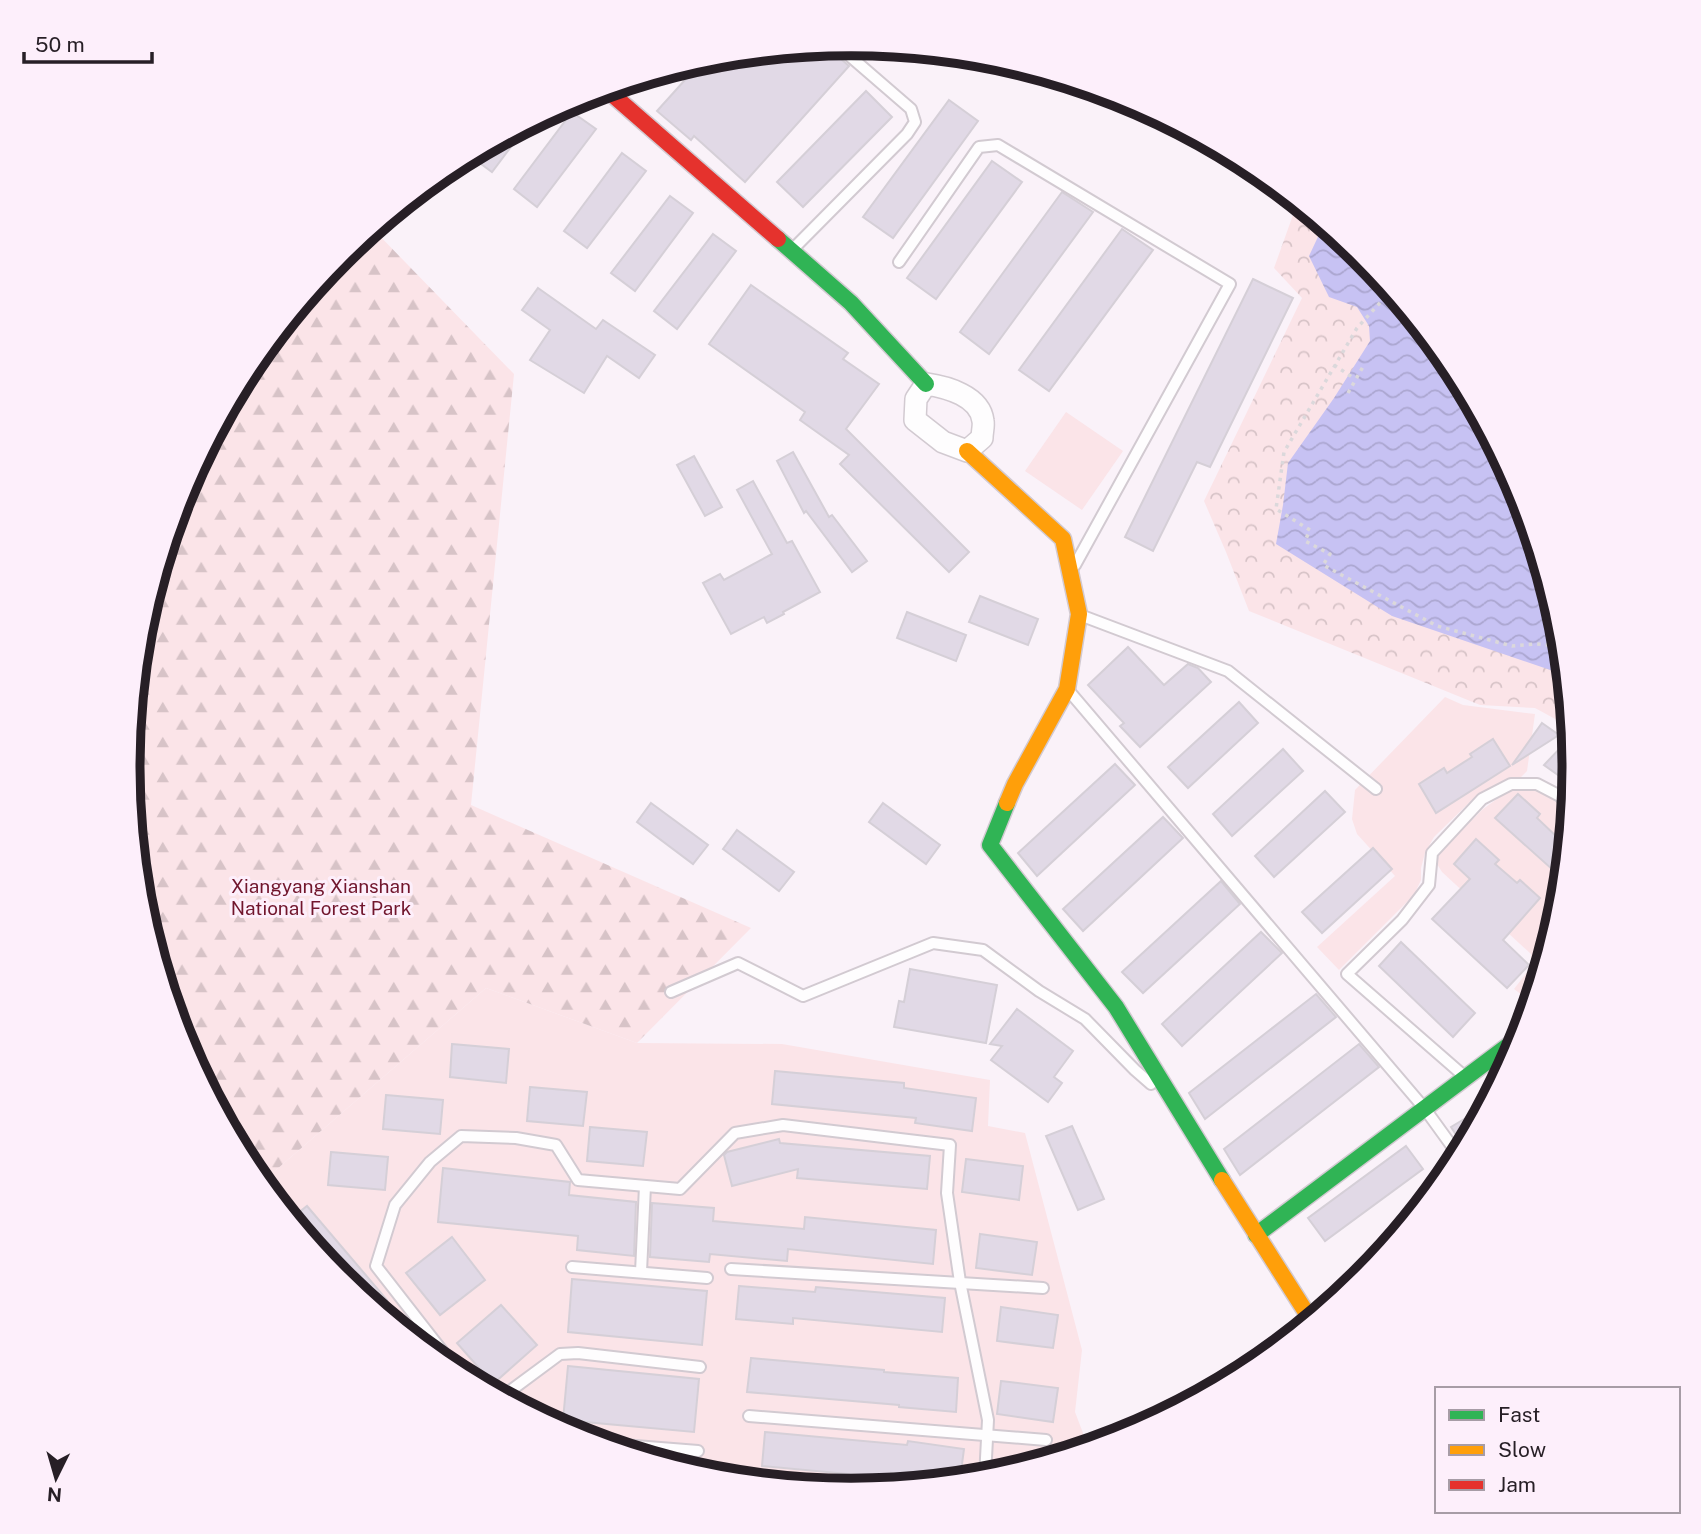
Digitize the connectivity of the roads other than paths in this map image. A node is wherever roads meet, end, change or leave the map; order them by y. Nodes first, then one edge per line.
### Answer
1 (850, 56) edge
2 (615, 97) edge
3 (792, 251) junction
4 (899, 262) dead end
5 (926, 384) junction
6 (967, 451) junction
7 (1070, 574) junction
8 (1079, 614) junction
9 (1067, 689) junction
10 (1376, 789) dead end
11 (1561, 797) edge
12 (671, 992) dead end
13 (1502, 1050) edge
14 (1466, 1077) junction
15 (1175, 1104) junction
16 (1425, 1110) junction
17 (1451, 1147) edge
18 (645, 1186) junction
19 (1256, 1234) junction
20 (572, 1267) dead end
21 (731, 1269) dead end
22 (641, 1272) junction
23 (707, 1278) dead end
24 (960, 1282) junction
25 (1043, 1288) dead end
26 (1306, 1312) edge
27 (438, 1346) edge
28 (700, 1367) dead end
29 (510, 1391) edge
30 (749, 1416) dead end
31 (987, 1434) junction
32 (1046, 1440) dead end
33 (643, 1447) edge
34 (698, 1451) dead end
35 (986, 1465) edge

1 - 3 lane
2 - 3 street
3 - 5 street
4 - 7 lane
5 - 6 street
5 - 6 street
6 - 7 street
7 - 8 street
8 - 9 street
8 - 10 lane
9 - 15 street
9 - 16 lane
11 - 14 lane
12 - 15 lane
13 - 14 street
14 - 16 street
15 - 19 street
16 - 17 lane
16 - 19 street
18 - 22 lane
18 - 24 lane
18 - 27 lane
19 - 26 street
20 - 22 lane
21 - 24 lane
22 - 23 lane
24 - 25 lane
24 - 31 lane
28 - 29 lane
30 - 31 lane
31 - 32 lane
31 - 35 lane
33 - 34 lane

